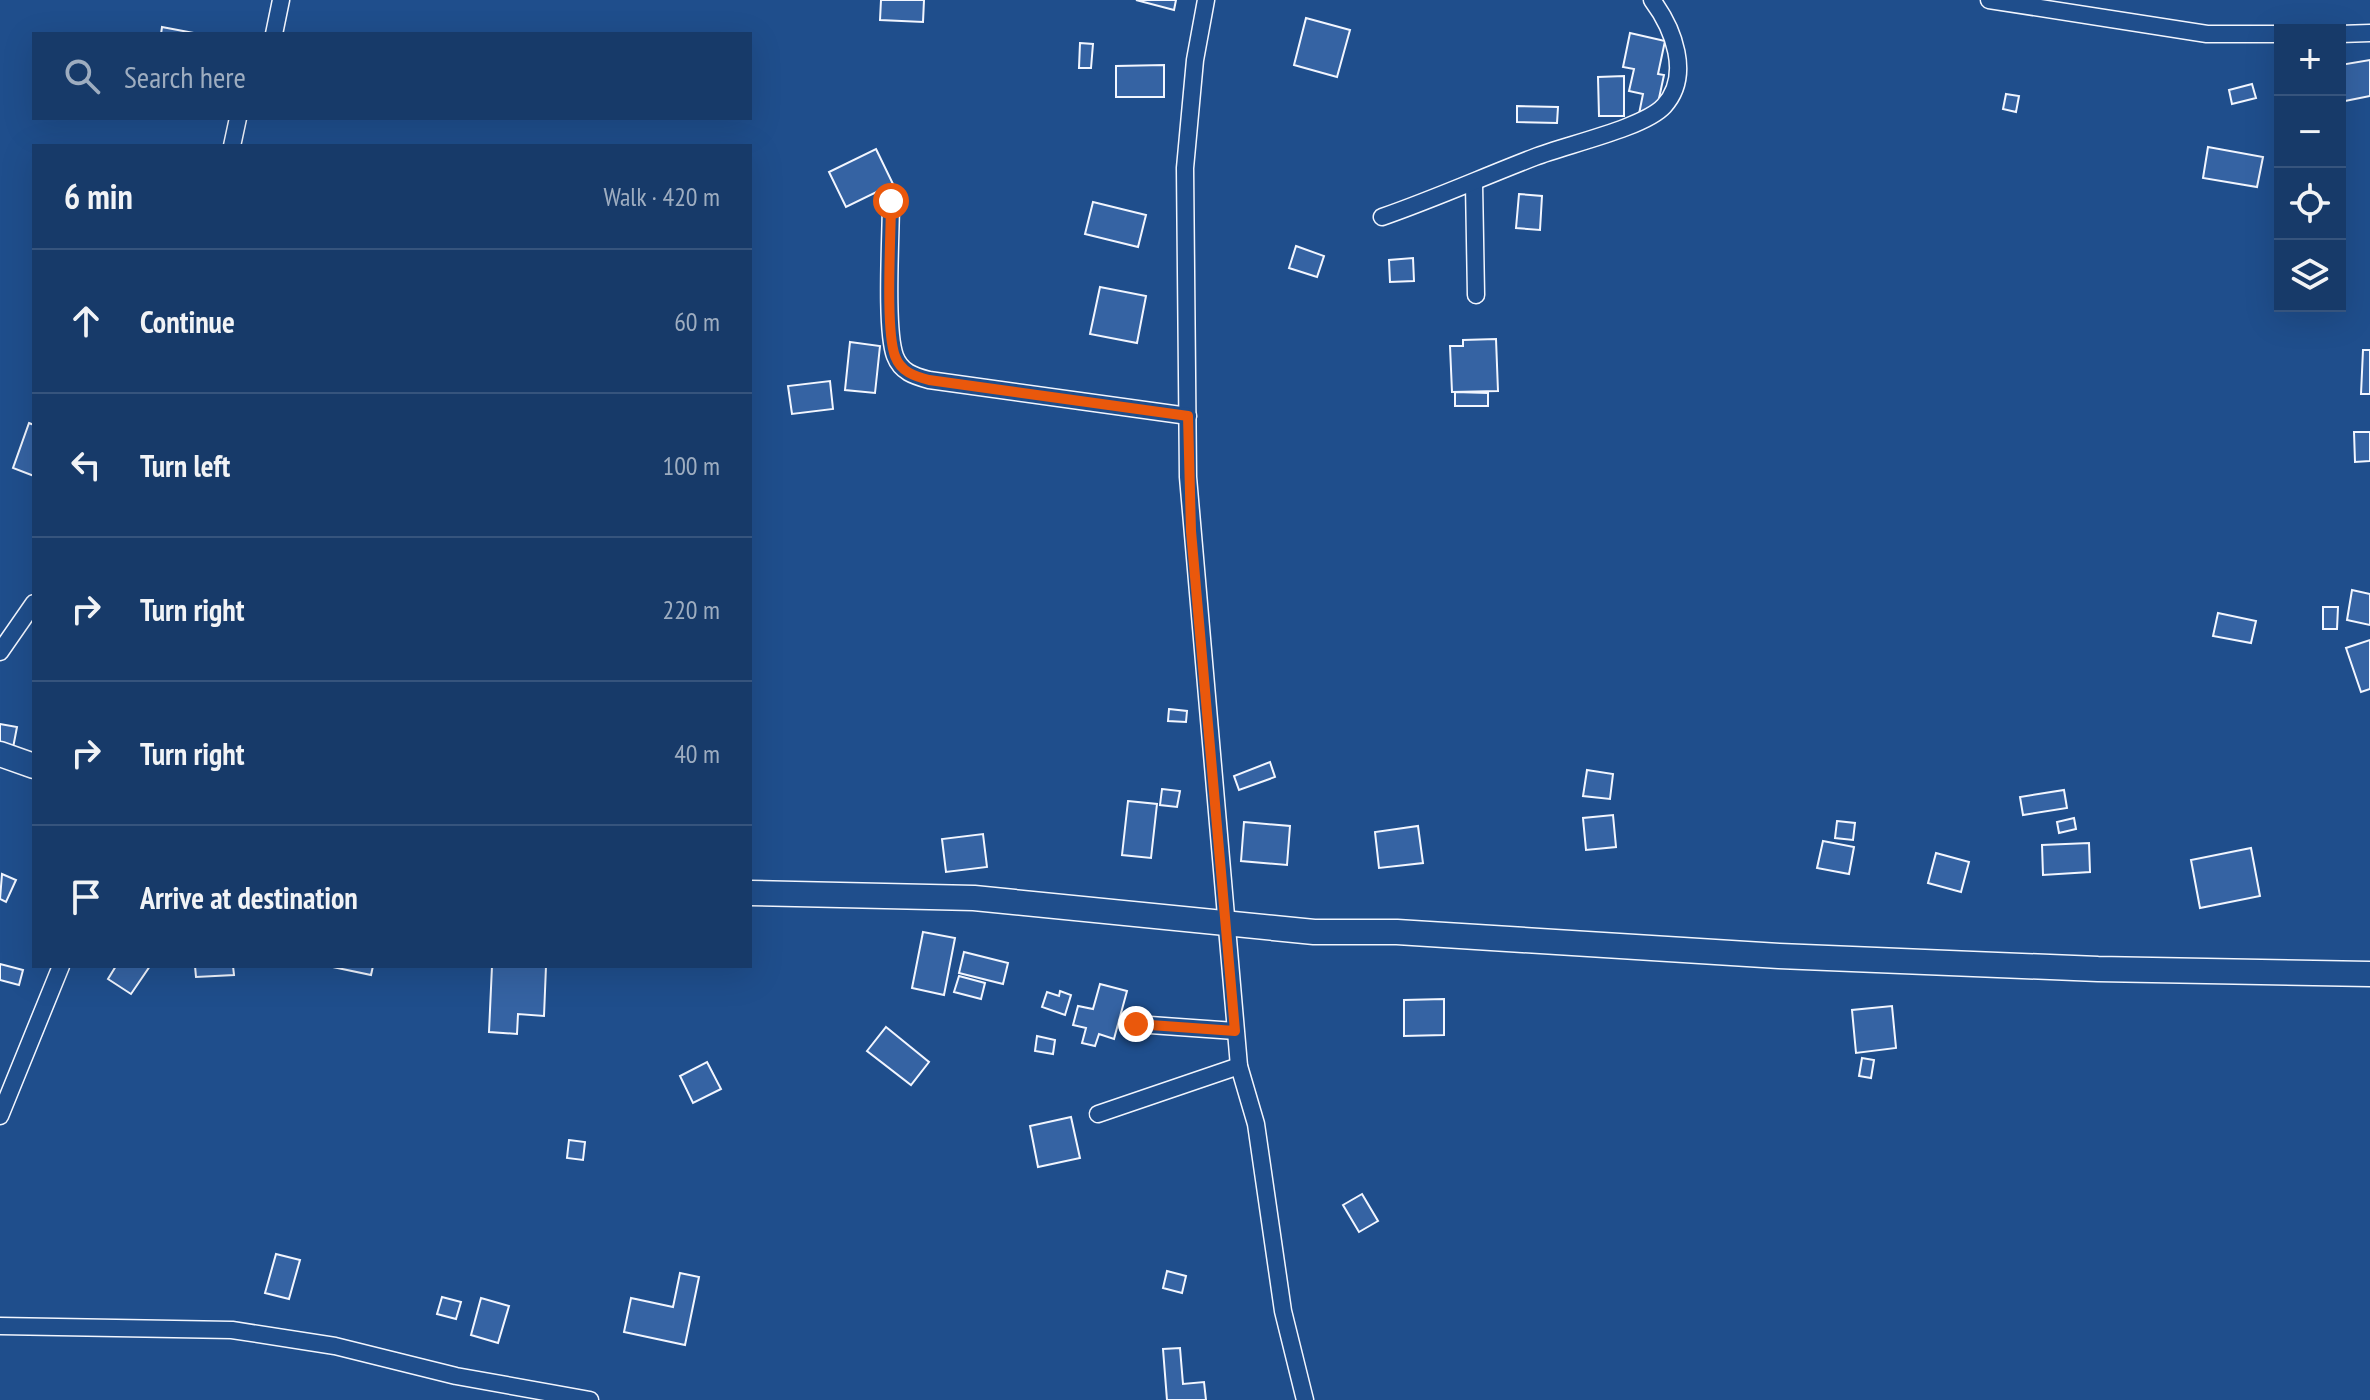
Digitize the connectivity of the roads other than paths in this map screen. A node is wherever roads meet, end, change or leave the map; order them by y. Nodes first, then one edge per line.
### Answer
1 (281, 0) edge
2 (1206, 0) edge
3 (1652, 0) edge
4 (1989, 0) edge
5 (274, 32) edge
6 (2370, 33) edge
7 (2274, 34) edge
8 (2346, 34) edge
9 (238, 120) edge
10 (232, 144) edge
11 (1474, 184) junction
12 (891, 201) dead end
13 (1382, 217) dead end
14 (1476, 295) dead end
15 (1188, 416) junction
16 (32, 606) edge
17 (0, 652) edge
18 (0, 754) edge
19 (32, 765) edge
20 (752, 893) edge
21 (1227, 921) junction
22 (60, 968) edge
23 (2370, 974) edge
24 (1136, 1024) dead end
25 (1235, 1031) junction
26 (1239, 1066) junction
27 (1098, 1114) dead end
28 (0, 1116) edge
29 (0, 1326) edge
30 (590, 1400) edge
31 (1305, 1400) edge

1 - 5 street
2 - 15 street
3 - 11 street
4 - 7 street
6 - 8 street
9 - 10 street
11 - 13 street
11 - 14 street
12 - 15 street
15 - 21 street
16 - 17 street
18 - 19 street
20 - 21 street
21 - 23 street
21 - 25 street
22 - 28 street
24 - 25 street
25 - 26 street
26 - 27 street
26 - 31 street
29 - 30 street

